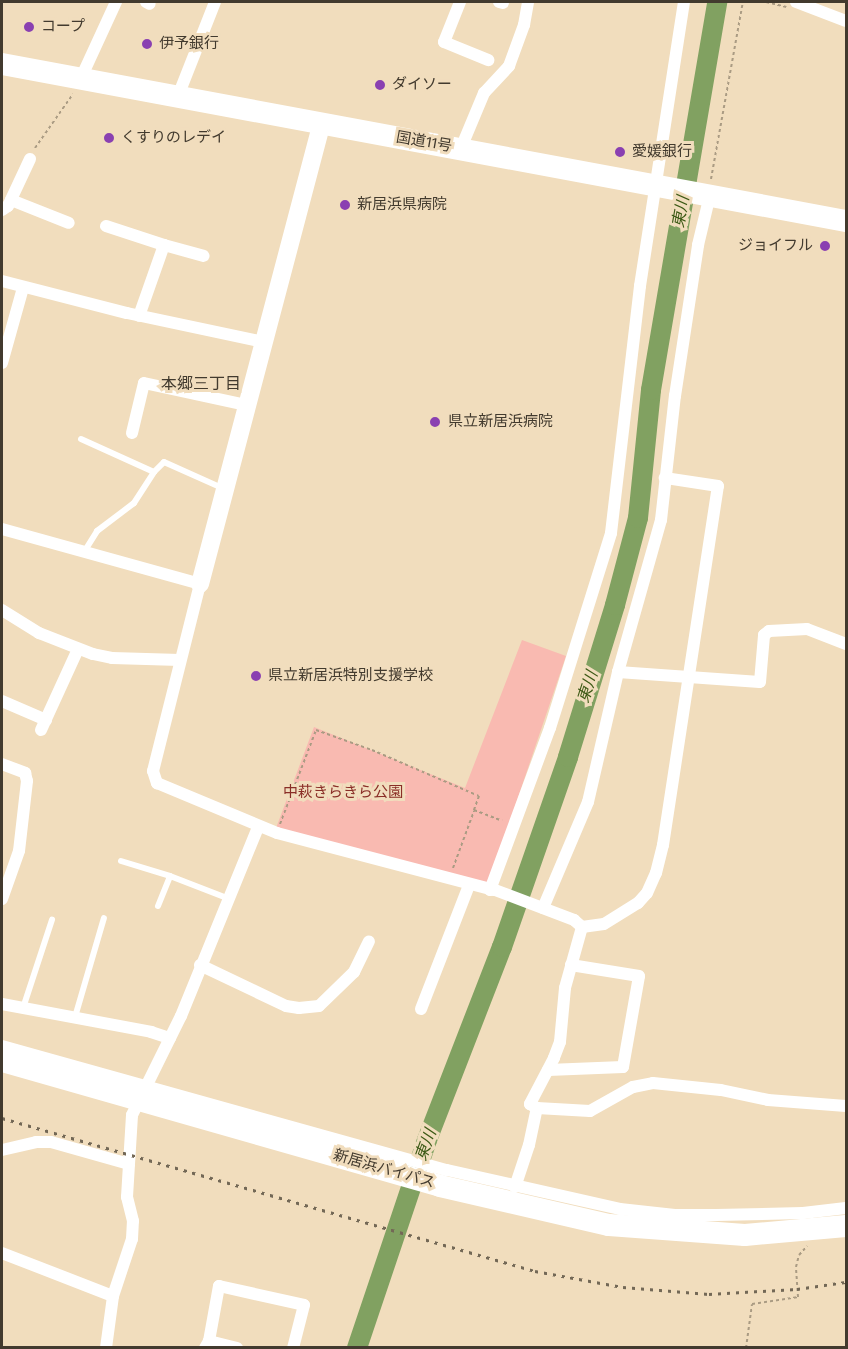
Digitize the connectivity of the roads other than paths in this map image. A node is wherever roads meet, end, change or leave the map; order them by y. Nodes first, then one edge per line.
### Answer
1 (116, 2) edge
2 (214, 2) edge
3 (460, 2) edge
4 (528, 2) edge
5 (684, 2) edge
6 (796, 2) edge
7 (846, 21) edge
8 (488, 60) dead end
9 (2, 64) edge
10 (80, 78) junction
11 (178, 96) junction
12 (322, 123) junction
13 (461, 148) junction
14 (30, 159) road end
15 (661, 186) junction
16 (706, 195) junction
17 (10, 200) junction
18 (2, 210) edge
19 (846, 221) edge
20 (69, 223) dead end
21 (106, 226) dead end
22 (164, 245) junction
23 (204, 256) dead end
24 (2, 281) edge
25 (23, 288) junction
26 (139, 316) junction
27 (263, 342) junction
28 (2, 363) edge
29 (247, 405) junction
30 (132, 433) dead end
31 (81, 439) dead end
32 (154, 472) junction
33 (665, 478) junction
34 (225, 490) junction
35 (2, 529) edge
36 (84, 552) junction
37 (201, 584) junction
38 (2, 610) edge
39 (846, 644) edge
40 (78, 649) junction
41 (180, 660) junction
42 (618, 672) junction
43 (689, 677) junction
44 (2, 701) edge
45 (2, 764) edge
46 (258, 827) junction
47 (121, 861) dead end
48 (170, 876) junction
49 (469, 885) junction
50 (493, 890) junction
51 (2, 898) edge
52 (227, 898) junction
53 (158, 906) dead end
54 (539, 906) junction
55 (104, 918) dead end
56 (52, 920) dead end
57 (582, 927) junction
58 (369, 941) dead end
59 (200, 965) junction
60 (570, 965) junction
61 (2, 1004) edge
62 (23, 1008) junction
63 (421, 1009) dead end
64 (75, 1018) junction
65 (170, 1038) junction
66 (2, 1046) edge
67 (2, 1062) edge
68 (548, 1070) junction
69 (141, 1092) junction
70 (846, 1106) edge
71 (537, 1108) junction
72 (2, 1149) edge
73 (129, 1164) junction
74 (444, 1178) junction
75 (515, 1187) junction
76 (846, 1208) edge
77 (846, 1226) edge
78 (2, 1253) edge
79 (113, 1296) junction
80 (207, 1344) edge
81 (106, 1347) edge
82 (237, 1347) edge
83 (293, 1347) edge

1 - 10 street
2 - 11 street
3 - 8 street
4 - 13 street
5 - 15 street
6 - 7 street
9 - 10 highway, 国道11号
10 - 11 highway, 国道11号
11 - 12 highway, 国道11号
12 - 13 highway, 国道11号
12 - 27 street
13 - 15 highway, 国道11号
14 - 17 street
15 - 16 highway, 国道11号
15 - 50 street
16 - 19 highway, 国道11号
16 - 33 street
17 - 18 street
17 - 20 street
21 - 22 street
22 - 23 street
22 - 26 street
24 - 25 street
25 - 26 street
25 - 28 street
26 - 27 street
27 - 29 street
29 - 30 street
29 - 34 street
31 - 32 lane
32 - 34 lane
32 - 36 lane
33 - 42 street
33 - 43 street
34 - 37 street
35 - 36 street
36 - 37 street
37 - 41 street
38 - 40 street
39 - 43 street
40 - 41 street
40 - 44 street
41 - 46 street
42 - 43 street
42 - 54 street
43 - 57 street
45 - 51 street
46 - 49 street
46 - 52 street
47 - 48 lane
48 - 52 lane
48 - 53 lane
49 - 50 street
49 - 63 street
50 - 54 street
52 - 59 street
54 - 57 street
55 - 64 lane
56 - 62 lane
57 - 60 street
58 - 59 street
59 - 65 street
60 - 68 street
60 - 68 street
61 - 62 street
62 - 64 street
64 - 65 street
65 - 69 street
66 - 69 street
67 - 69 highway, 新居浜バイパス
68 - 71 street
69 - 73 street
69 - 74 highway, 新居浜バイパス
70 - 71 street
71 - 75 street
72 - 73 street
73 - 79 street
74 - 75 street
74 - 77 highway, 新居浜バイパス
75 - 76 street
78 - 79 street
79 - 81 street
80 - 82 street
80 - 83 street

